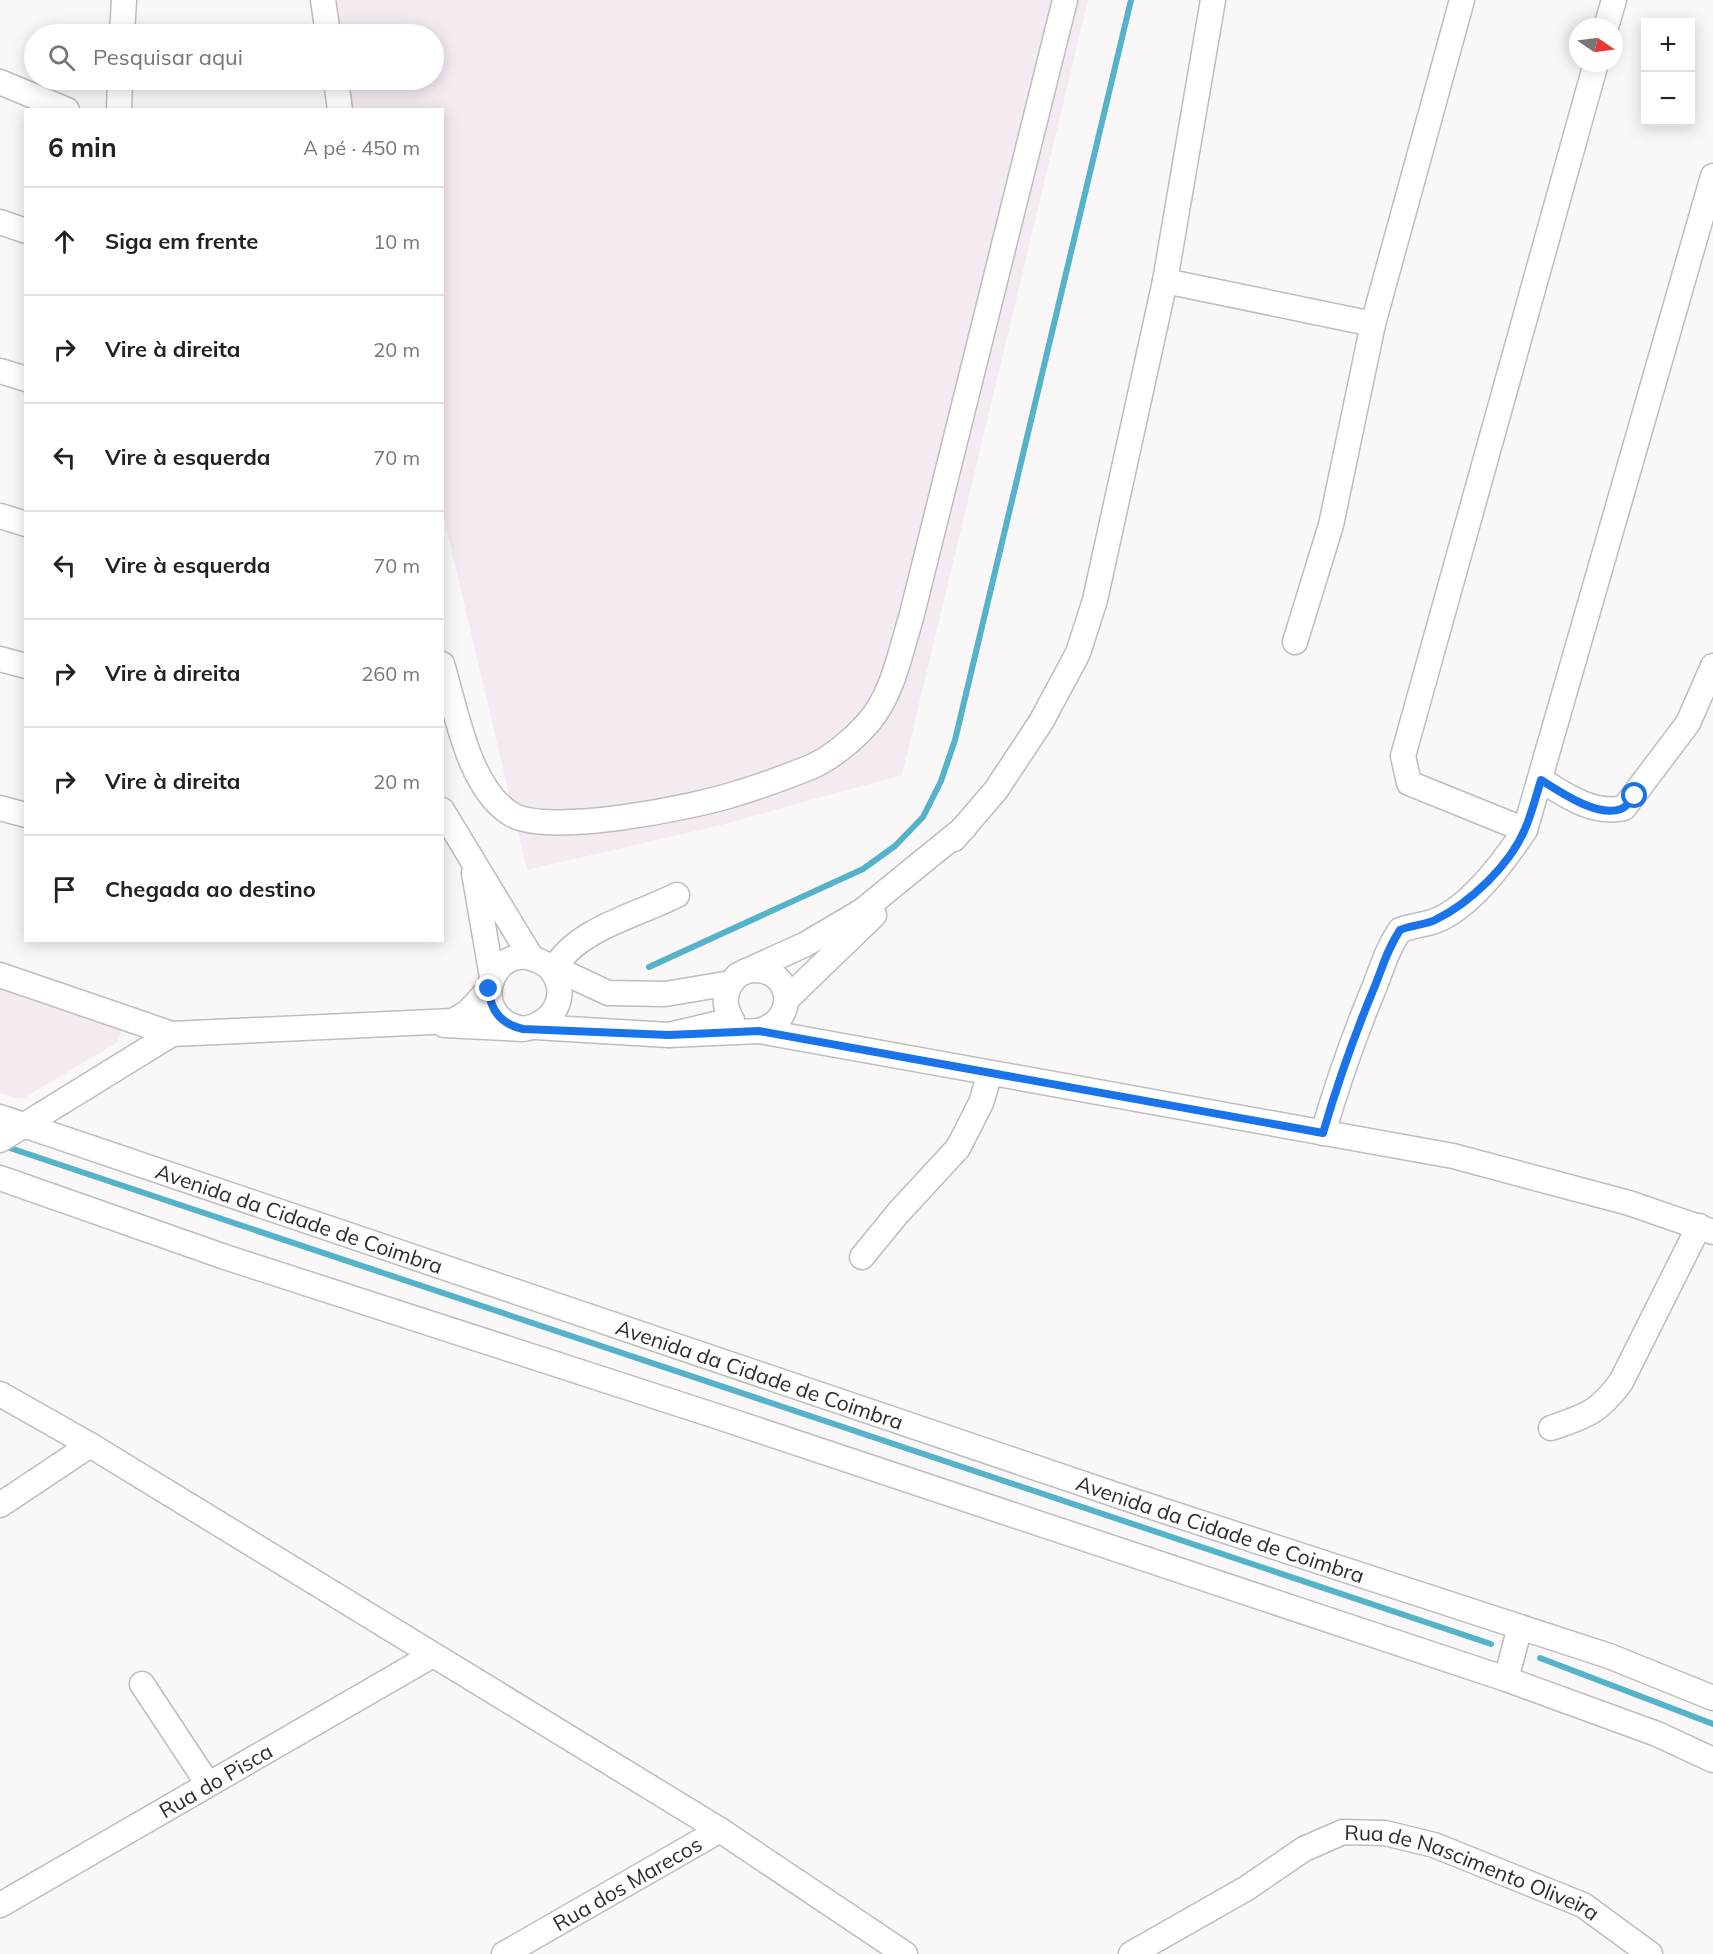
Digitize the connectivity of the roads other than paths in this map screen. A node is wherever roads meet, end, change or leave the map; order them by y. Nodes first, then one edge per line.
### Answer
1 (124, 0) edge
2 (323, 0) edge
3 (1065, 0) edge
4 (1213, 0) edge
5 (1462, 0) edge
6 (1614, 0) edge
7 (1609, 18) edge
8 (123, 24) edge
9 (327, 24) edge
10 (1593, 72) edge
11 (0, 82) edge
12 (120, 90) edge
13 (337, 90) edge
14 (62, 108) edge
15 (119, 108) edge
16 (340, 108) edge
17 (1713, 176) edge
18 (0, 222) edge
19 (24, 230) edge
20 (1166, 282) junction
21 (1373, 324) junction
22 (0, 371) edge
23 (24, 378) edge
24 (0, 516) edge
25 (24, 523) edge
26 (1295, 642) dead end
27 (0, 659) edge
28 (24, 665) edge
29 (1713, 666) edge
30 (444, 671) edge
31 (1541, 780) junction
32 (0, 808) edge
33 (24, 814) edge
34 (444, 815) edge
35 (964, 828) junction
36 (1525, 830) junction
37 (460, 854) edge
38 (676, 895) dead end
39 (542, 962) junction
40 (0, 975) edge
41 (739, 977) junction
42 (490, 983) junction
43 (785, 1006) junction
44 (395, 1023) junction
45 (529, 1028) junction
46 (759, 1031) junction
47 (172, 1034) junction
48 (669, 1035) junction
49 (844, 1045) junction
50 (990, 1073) junction
51 (10, 1128) edge
52 (1323, 1133) junction
53 (0, 1178) edge
54 (1706, 1229) edge
55 (862, 1257) dead end
56 (0, 1394) edge
57 (1551, 1428) dead end
58 (90, 1445) junction
59 (0, 1505) edge
60 (1520, 1627) junction
61 (431, 1656) junction
62 (1506, 1679) junction
63 (142, 1684) dead end
64 (1713, 1698) edge
65 (1713, 1760) edge
66 (208, 1784) junction
67 (720, 1830) junction
68 (0, 1905) edge
69 (504, 1954) edge
70 (905, 1954) edge
71 (1131, 1954) edge
72 (1650, 1954) edge

1 - 8 street
2 - 9 street
3 - 30 street
4 - 20 street
5 - 21 street
6 - 7 street
10 - 36 street
11 - 14 street
12 - 15 street
13 - 16 street
17 - 31 street
18 - 19 street
20 - 21 street
20 - 35 street
21 - 26 street
22 - 23 street
24 - 25 street
27 - 28 street
29 - 31 street
31 - 36 street
32 - 33 street
34 - 37 street
35 - 41 street
35 - 43 street
36 - 52 street
37 - 39 street
37 - 42 street
38 - 39 street
39 - 41 street
39 - 42 street
39 - 45 street
40 - 47 street
41 - 43 street
41 - 48 street
42 - 44 street
42 - 45 street
43 - 46 street
43 - 49 street
44 - 45 street
44 - 47 street
45 - 48 street
46 - 48 street
46 - 49 street
47 - 51 street
49 - 50 street
50 - 52 street
50 - 55 street
51 - 60 street, Avenida da Cidade de Coimbra
52 - 54 street
53 - 62 street
54 - 57 street
56 - 58 street
58 - 59 street
58 - 61 street
60 - 62 street
60 - 64 street, Avenida da Cidade de Coimbra
61 - 66 street, Rua do Pisca
61 - 67 street
62 - 65 street
63 - 66 street
66 - 68 street, Rua do Pisca
67 - 69 street, Rua dos Marecos
67 - 70 street
71 - 72 street, Rua de Nascimento Oliveira

